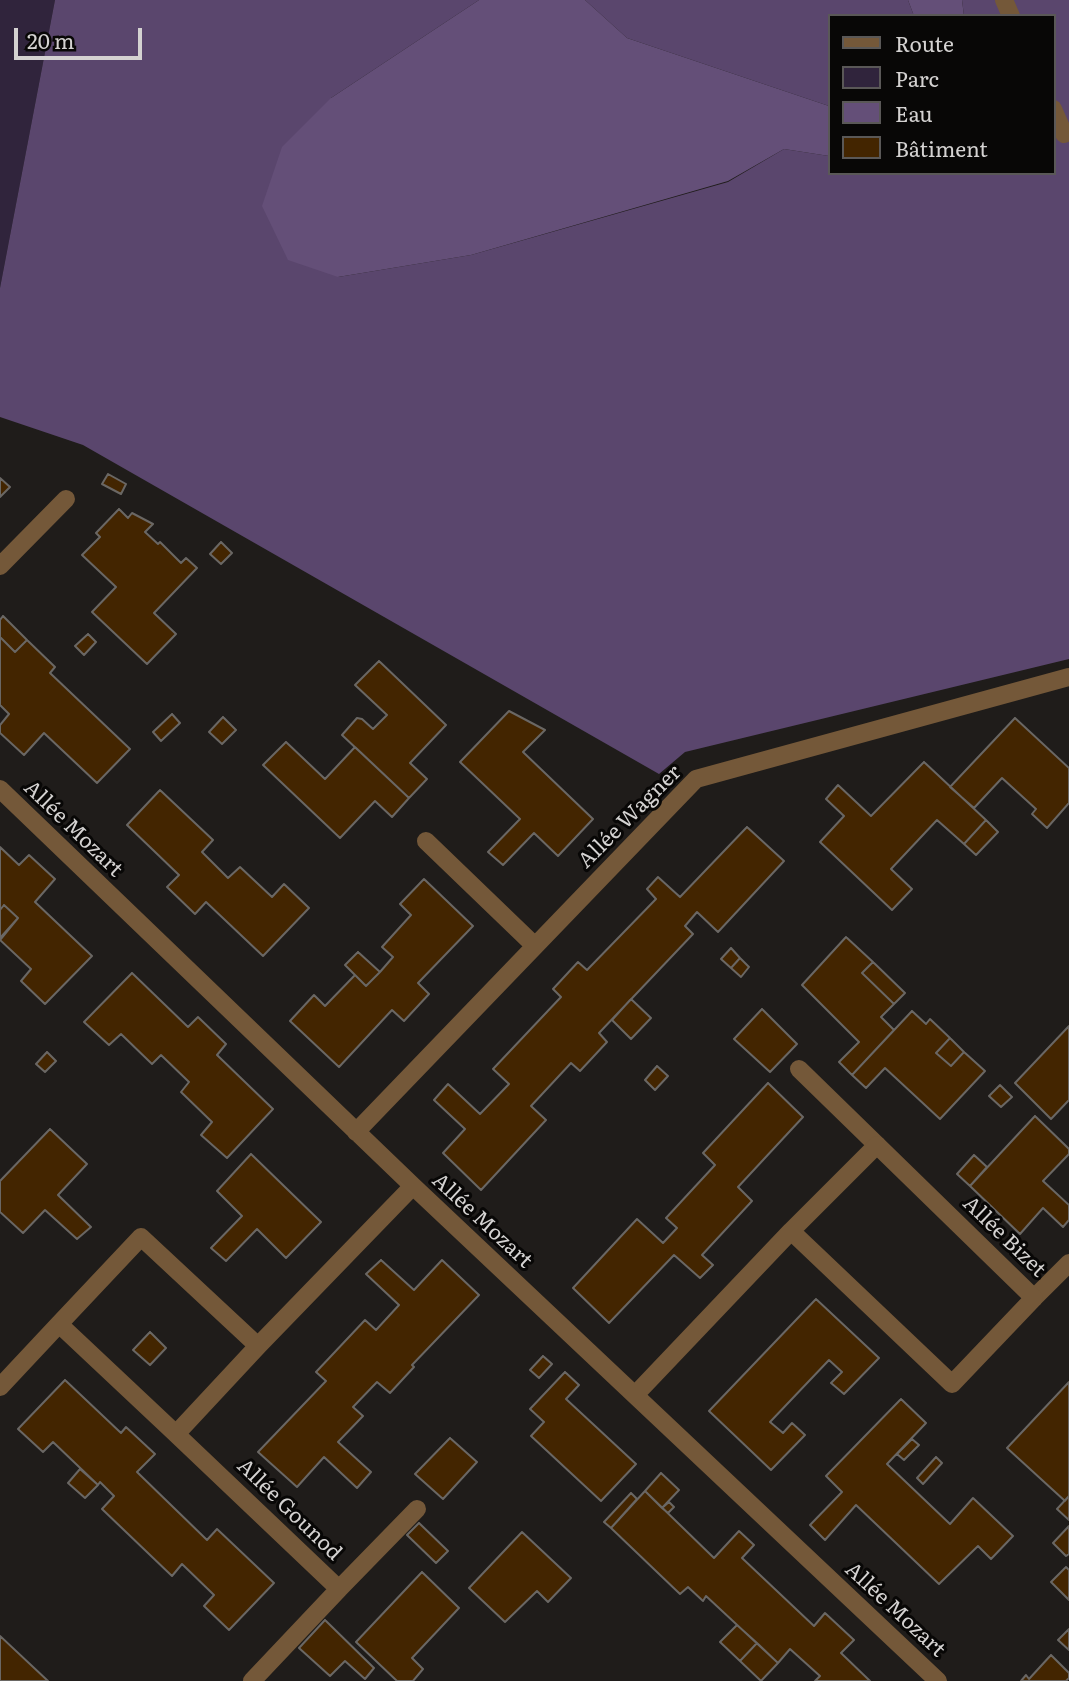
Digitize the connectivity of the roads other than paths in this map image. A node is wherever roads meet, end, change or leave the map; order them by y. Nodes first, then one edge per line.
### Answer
1 (1055, 114) edge
2 (1064, 134) dead end
3 (66, 499) dead end
4 (0, 566) edge
5 (1069, 677) edge
6 (0, 789) edge
7 (426, 841) dead end
8 (535, 946) junction
9 (799, 1069) dead end
10 (356, 1132) junction
11 (877, 1145) junction
12 (413, 1186) junction
13 (791, 1231) junction
14 (1069, 1263) edge
15 (1034, 1298) junction
16 (58, 1324) junction
17 (258, 1346) junction
18 (0, 1387) edge
19 (635, 1395) junction
20 (177, 1434) junction
21 (417, 1509) dead end
22 (339, 1589) junction
23 (252, 1681) edge
24 (938, 1681) edge

1 - 2 street
3 - 4 street
5 - 8 street, Allée Wagner
6 - 10 street, Allée Mozart
7 - 8 street
8 - 10 street, Allée Wagner
9 - 11 street, Allée Bizet
10 - 12 street, Allée Mozart
11 - 13 street
11 - 15 street, Allée Bizet
12 - 17 street
12 - 19 street, Allée Mozart
13 - 15 street, Allée Bizet
13 - 19 street
14 - 15 street
16 - 17 street
16 - 18 street
16 - 20 street, Allée Gounod
17 - 20 street
19 - 24 street, Allée Mozart
20 - 22 street, Allée Gounod
21 - 22 street
22 - 23 street, Allée Gounod

